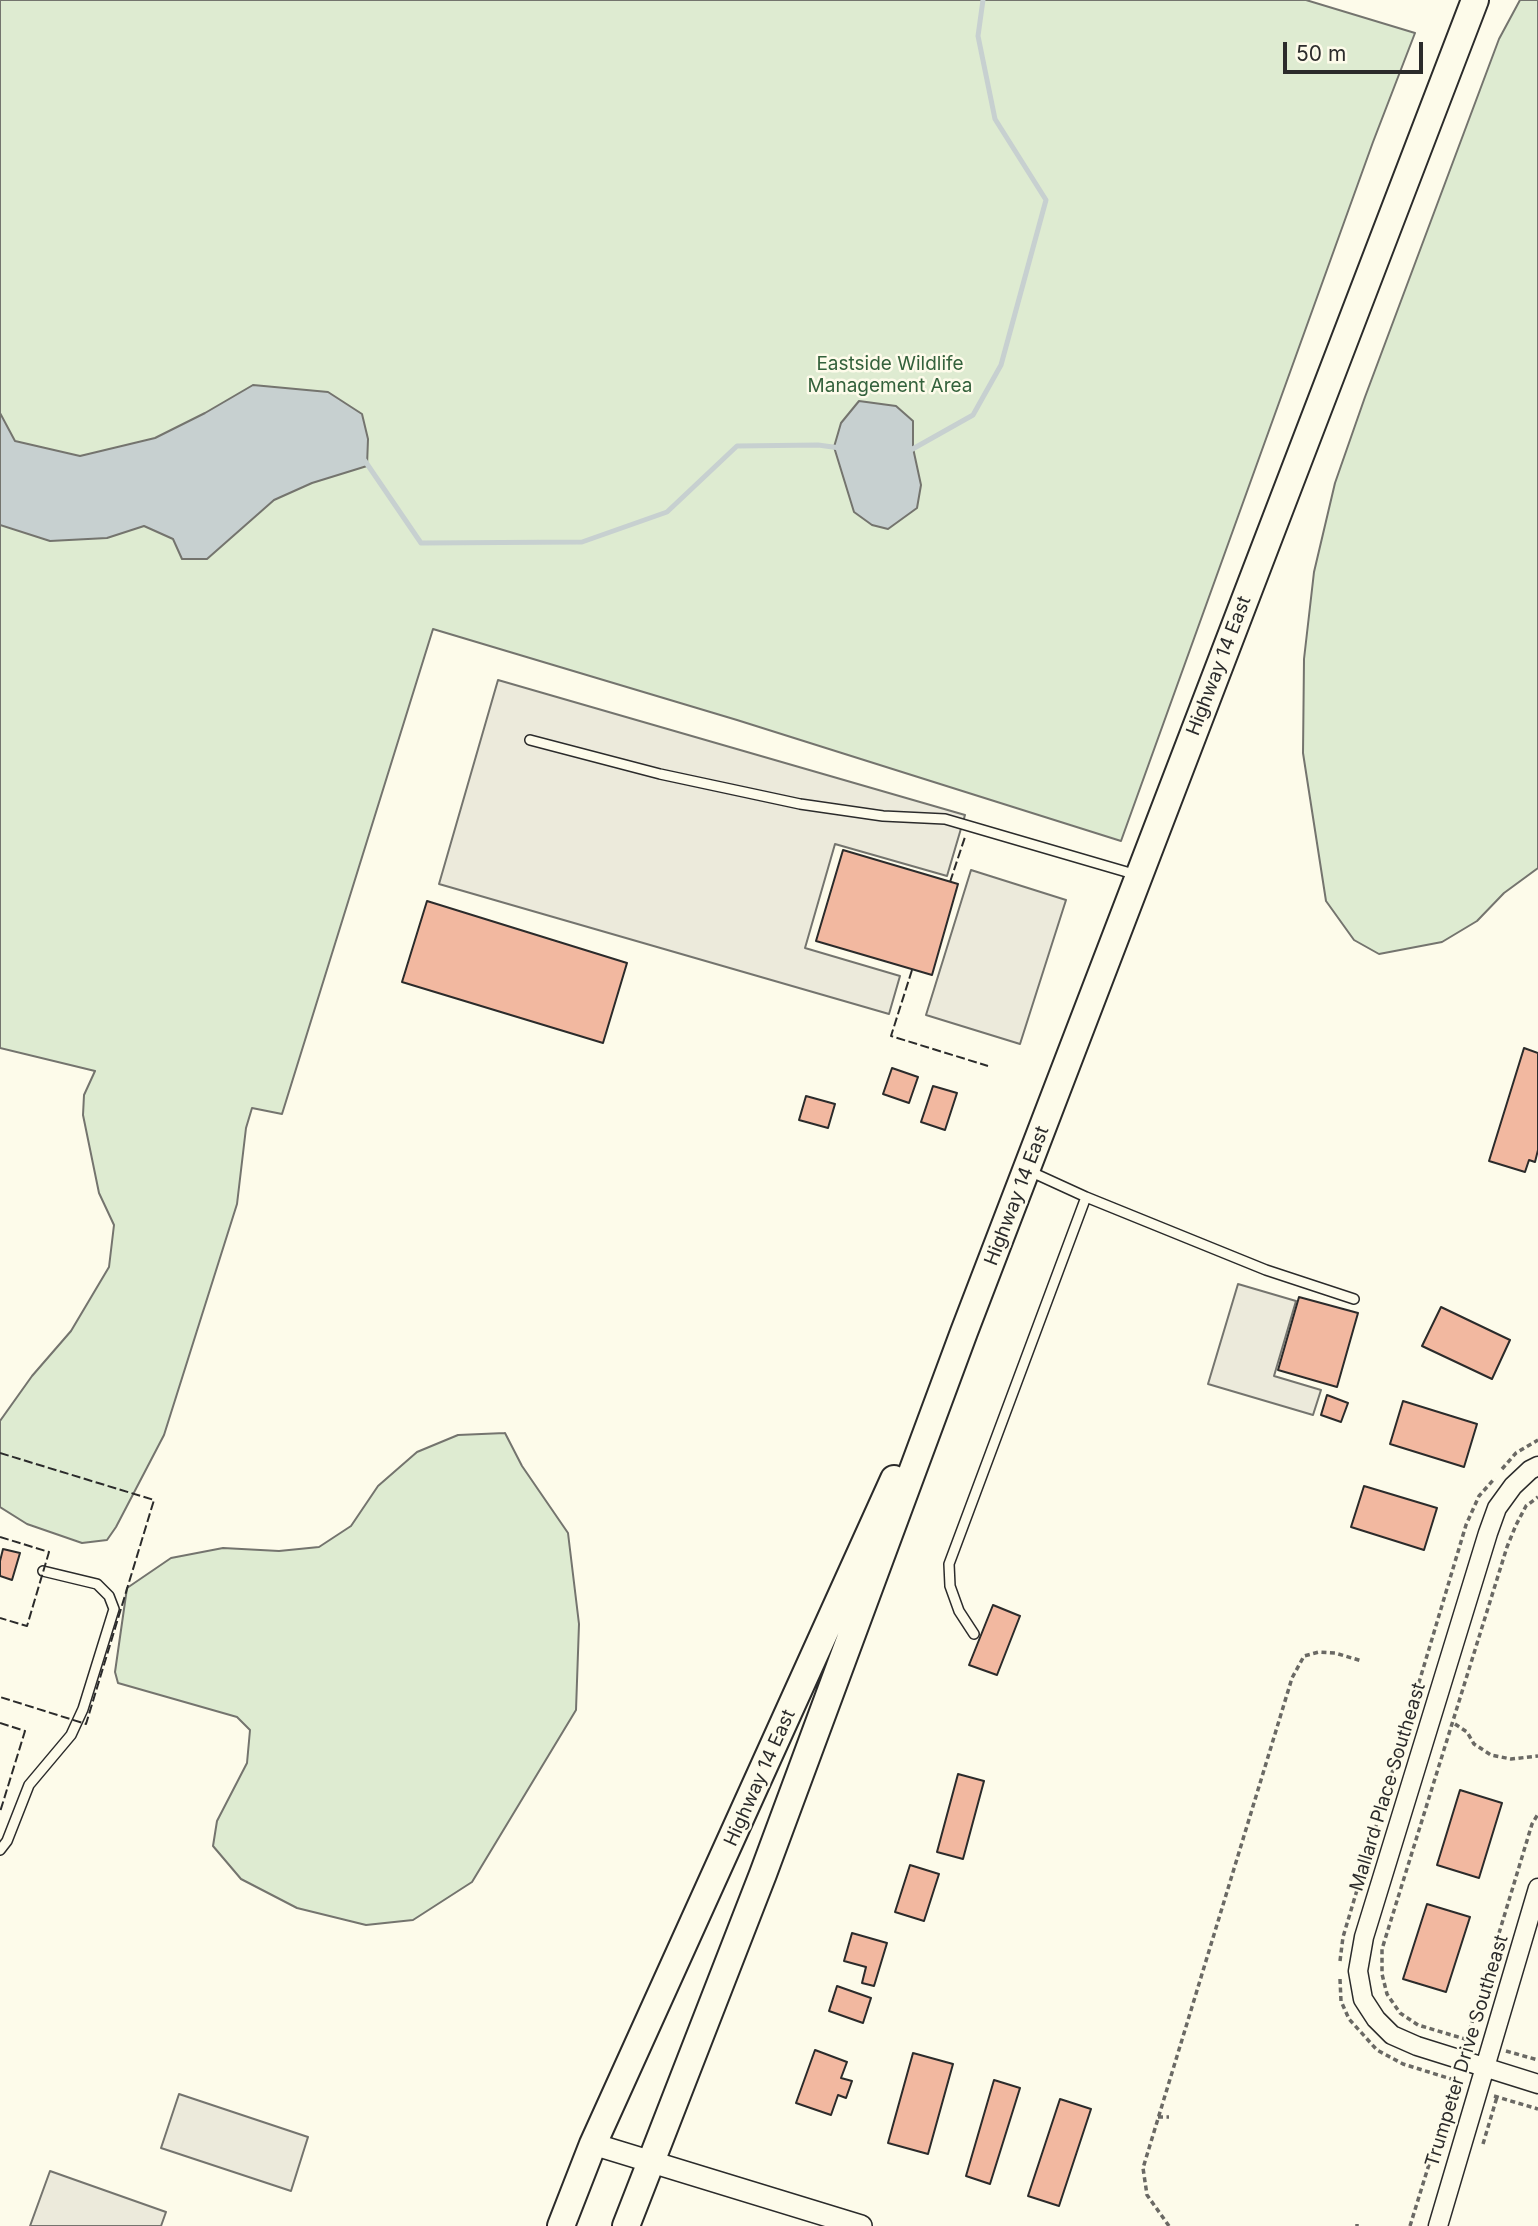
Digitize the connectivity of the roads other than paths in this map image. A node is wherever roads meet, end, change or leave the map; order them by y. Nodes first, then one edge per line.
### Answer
1 (1475, 0) edge
2 (530, 740) dead end
3 (1139, 875) junction
4 (1027, 1170) junction
5 (1086, 1197) junction
6 (1354, 1299) dead end
7 (964, 1332) junction
8 (1538, 1466) edge
9 (43, 1571) dead end
10 (974, 1634) dead end
11 (0, 1850) edge
12 (1538, 1888) edge
13 (1484, 2067) junction
14 (1538, 2084) edge
15 (593, 2144) junction
16 (651, 2162) junction
17 (561, 2226) edge
18 (626, 2226) edge
19 (861, 2226) edge
20 (1438, 2226) edge

1 - 3 main road, Highway 14 East
2 - 3 lane
3 - 4 main road, Highway 14 East
4 - 5 lane
4 - 7 main road, Highway 14 East
5 - 6 lane
5 - 10 lane
7 - 15 main road, Highway 14 East
7 - 16 main road, Highway 14 East
8 - 13 street, Mallard Place Southeast
9 - 11 lane
12 - 13 street, Trumpeter Drive Southeast
13 - 14 street, Mallard Place Southeast
13 - 20 street, Trumpeter Drive Southeast
15 - 16 street
15 - 17 main road, Highway 14 East
16 - 18 main road, Highway 14 East
16 - 19 street

